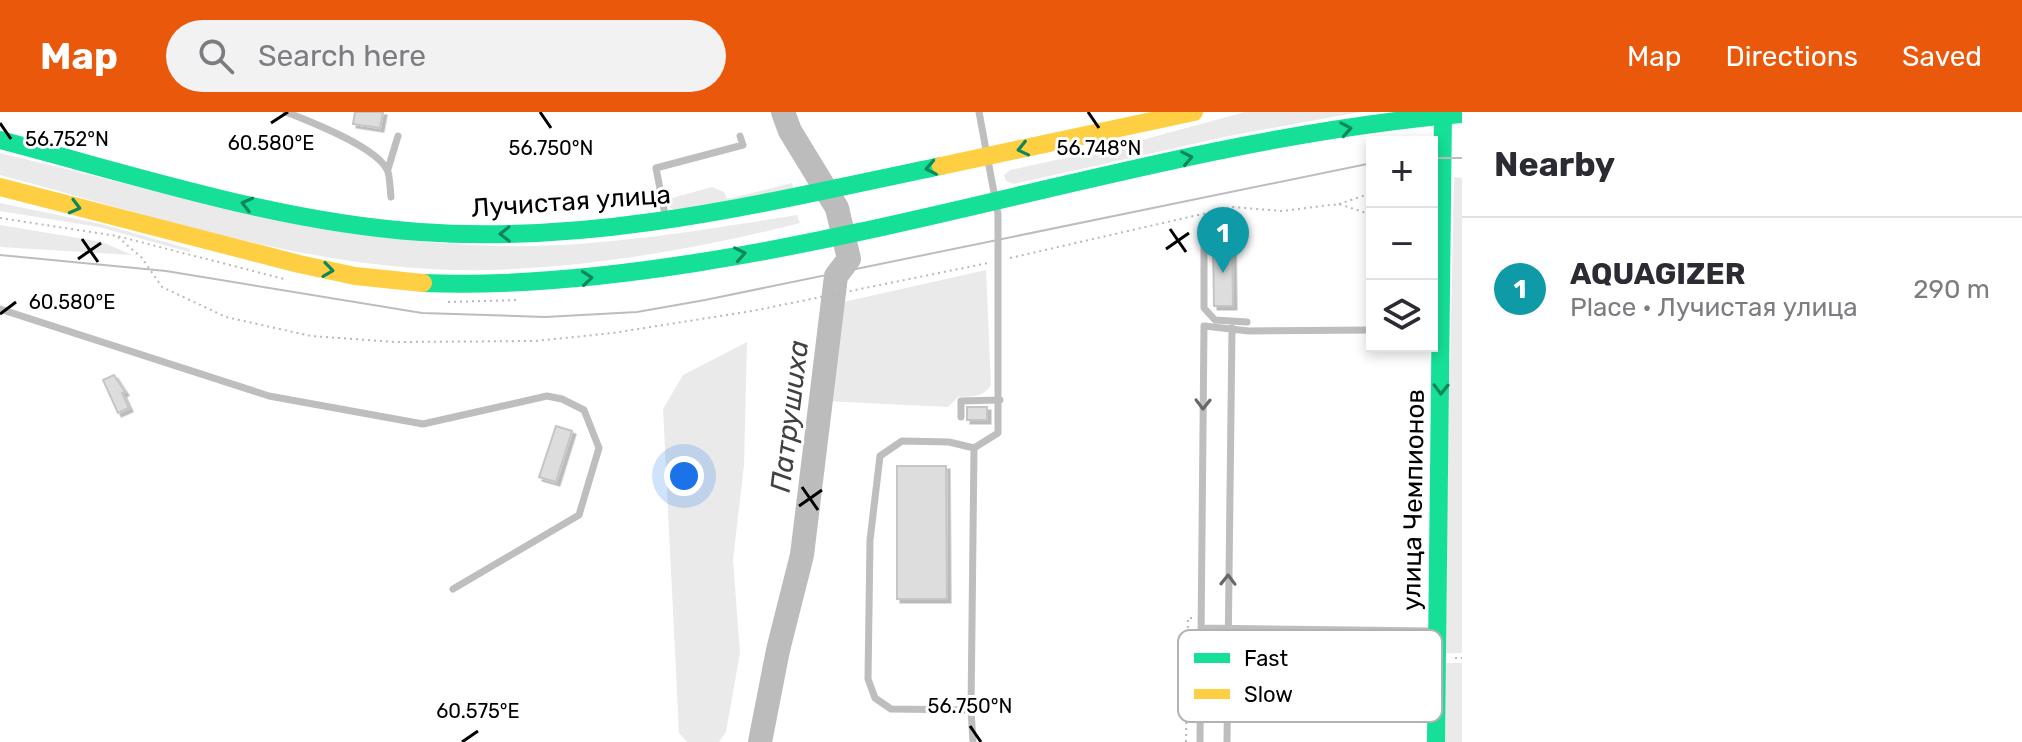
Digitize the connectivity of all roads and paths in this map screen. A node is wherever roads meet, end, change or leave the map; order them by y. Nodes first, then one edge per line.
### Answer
1 (286, 112) edge
2 (979, 112) edge
3 (1194, 112) edge
4 (1450, 114) edge
5 (398, 136) dead end
6 (740, 136) dead end
7 (0, 140) edge
8 (988, 157) junction
9 (388, 169) junction
10 (0, 187) edge
11 (1366, 195) edge
12 (391, 197) dead end
13 (997, 199) junction
14 (1339, 204) junction
15 (1366, 213) edge
16 (666, 222) junction
17 (117, 236) dead end
18 (1204, 242) dead end
19 (1008, 259) dead end
20 (985, 264) dead end
21 (0, 309) edge
22 (1438, 312) edge
23 (1247, 322) dead end
24 (1232, 328) junction
25 (1366, 330) edge
26 (1437, 352) edge
27 (1000, 400) junction
28 (961, 417) dead end
29 (974, 448) junction
30 (453, 589) dead end
31 (1188, 618) dead end
32 (1201, 628) joint
33 (1228, 628) junction
34 (1188, 630) edge
35 (1367, 630) edge
36 (1437, 630) edge
37 (971, 710) junction
38 (1186, 722) edge
39 (1200, 722) edge
40 (1227, 722) edge
41 (1436, 722) edge
42 (973, 742) edge
43 (1186, 742) edge
44 (1200, 742) edge
45 (1227, 742) edge
46 (1436, 742) edge

1 - 9 lane
2 - 8 lane
3 -> 8 main road, Лучистая улица
13 -> 4 main road
4 - 22 main road, улица Чемпионов
5 - 9 lane
6 - 16 lane
16 -> 7 main road, Лучистая улица
8 - 13 lane
8 -> 16 main road, Лучистая улица
9 - 12 lane
10 -> 13 main road
11 - 14 path
13 - 27 lane
14 - 15 path
14 - 19 path
17 - 20 path
18 - 23 lane
21 - 30 lane
24 - 25 lane
24 -> 32 lane
33 -> 24 lane
26 -> 36 main road, улица Чемпионов
27 - 28 lane
27 - 29 lane
29 - 37 lane
29 - 37 lane
31 - 34 path
32 - 33 lane
33 - 35 lane
37 - 42 lane
38 - 43 path
39 - 44 lane
40 - 45 lane
41 - 46 main road, улица Чемпионов

